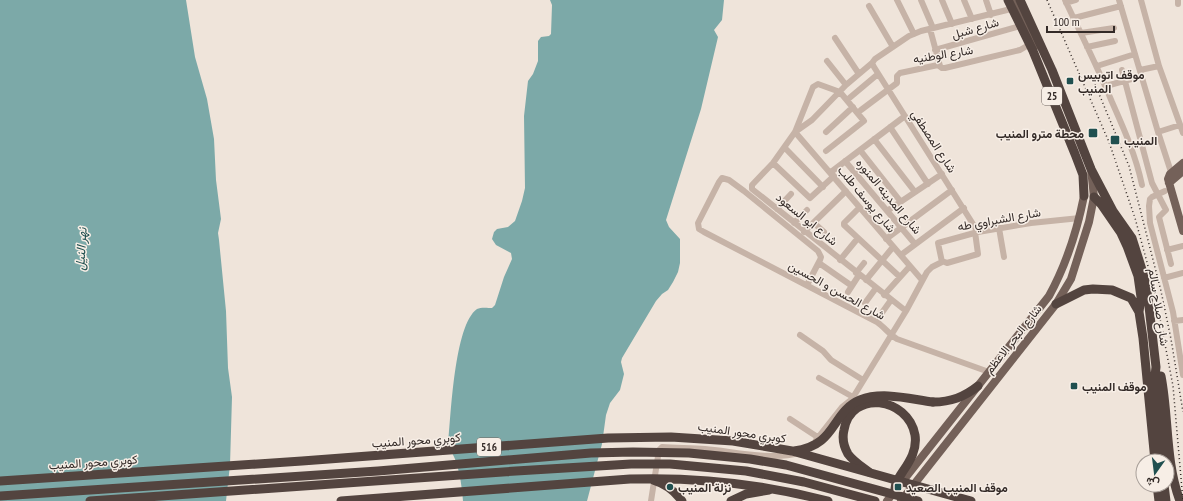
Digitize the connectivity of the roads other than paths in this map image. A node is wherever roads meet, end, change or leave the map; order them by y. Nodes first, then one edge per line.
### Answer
1 (897, 0) edge
2 (921, 0) edge
3 (942, 0) edge
4 (964, 0) edge
5 (986, 0) edge
6 (1008, 0) edge
7 (1015, 0) edge
8 (1020, 0) edge
9 (1076, 0) edge
10 (1141, 0) edge
11 (1065, 1) edge
12 (1120, 3) edge
13 (869, 6) dead end
14 (1012, 9) junction
15 (992, 15) junction
16 (1074, 18) junction
17 (972, 19) junction
18 (952, 24) junction
19 (1020, 26) junction
20 (931, 28) junction
21 (1114, 28) dead end
22 (1081, 33) junction
23 (914, 34) junction
24 (835, 38) dead end
25 (1115, 41) dead end
26 (1032, 46) junction
27 (893, 47) junction
28 (1088, 47) junction
29 (935, 50) junction
30 (1135, 54) junction
31 (827, 61) dead end
32 (872, 63) junction
33 (940, 66) junction
34 (1097, 66) junction
35 (1159, 66) junction
36 (1122, 70) dead end
37 (1141, 73) junction
38 (859, 74) junction
39 (878, 74) junction
40 (1125, 81) junction
41 (846, 85) junction
42 (1106, 86) junction
43 (888, 90) junction
44 (840, 92) junction
45 (847, 100) junction
46 (853, 107) junction
47 (861, 110) dead end
48 (905, 116) junction
49 (1180, 125) junction
50 (890, 127) junction
51 (796, 132) junction
52 (826, 132) dead end
53 (1158, 132) junction
54 (1183, 133) edge
55 (874, 139) junction
56 (785, 148) junction
57 (860, 150) junction
58 (826, 151) dead end
59 (845, 161) junction
60 (773, 163) junction
61 (1183, 163) edge
62 (1091, 169) junction
63 (1183, 171) edge
64 (1171, 172) junction
65 (833, 174) junction
66 (942, 174) junction
67 (928, 184) junction
68 (1142, 185) dead end
69 (823, 187) junction
70 (1167, 187) junction
71 (952, 190) junction
72 (846, 191) junction
73 (915, 192) junction
74 (790, 194) dead end
75 (1158, 194) junction
76 (1089, 197) junction
77 (901, 202) junction
78 (859, 208) junction
79 (964, 208) junction
80 (777, 209) junction
81 (807, 210) dead end
82 (887, 212) junction
83 (1080, 218) junction
84 (814, 222) junction
85 (794, 223) junction
86 (901, 228) junction
87 (999, 228) junction
88 (1183, 231) edge
89 (804, 232) junction
90 (824, 232) dead end
91 (976, 232) junction
92 (858, 238) junction
93 (886, 239) junction
94 (915, 244) junction
95 (1183, 246) edge
96 (894, 247) junction
97 (1167, 250) junction
98 (901, 255) junction
99 (1004, 257) dead end
100 (840, 260) junction
101 (882, 261) junction
102 (942, 261) junction
103 (819, 263) junction
104 (864, 263) dead end
105 (1171, 264) dead end
106 (910, 266) junction
107 (1061, 272) junction
108 (1183, 273) edge
109 (858, 274) junction
110 (900, 277) junction
111 (1164, 278) junction
112 (1072, 279) junction
113 (866, 280) junction
114 (922, 280) junction
115 (807, 285) junction
116 (852, 286) junction
117 (876, 288) junction
118 (1052, 290) junction
119 (848, 292) dead end
120 (884, 295) junction
121 (891, 300) junction
122 (1059, 300) junction
123 (865, 303) dead end
124 (906, 311) junction
125 (881, 314) dead end
126 (1140, 315) junction
127 (1150, 317) junction
128 (1183, 320) edge
129 (1174, 321) junction
130 (800, 335) dead end
131 (890, 335) junction
132 (1181, 353) edge
133 (989, 372) junction
134 (1183, 373) edge
135 (819, 378) dead end
136 (863, 380) junction
137 (978, 386) junction
138 (853, 397) junction
139 (790, 419) dead end
140 (943, 430) junction
141 (951, 437) junction
142 (819, 438) junction
143 (933, 442) junction
144 (942, 449) junction
145 (792, 451) junction
146 (1154, 453) edge
147 (1166, 453) edge
148 (868, 472) junction
149 (646, 479) junction
150 (0, 481) edge
151 (1175, 484) edge
152 (780, 490) junction
153 (895, 491) junction
154 (0, 496) edge
155 (90, 501) edge
156 (341, 501) edge
157 (651, 501) edge
158 (682, 501) edge
159 (731, 501) edge
160 (828, 501) edge
161 (875, 501) edge
162 (887, 501) edge
163 (901, 501) edge
164 (918, 501) edge
165 (971, 501) edge
166 (1180, 501) edge

1 - 23 street
2 - 20 street
3 - 18 street
4 - 17 street
5 - 15 street
6 - 14 highway, 25
7 - 26 main road
8 - 62 highway, 25
9 - 11 street
10 - 35 street
11 - 16 street
12 - 16 street
12 - 30 street
13 - 27 street
14 - 15 street
14 - 19 highway, 25
15 - 17 street
16 - 22 street
17 - 18 street
18 - 20 street
19 - 26 highway, 25
19 - 29 street, شارع شبل
20 - 23 street
20 - 29 street
21 - 22 street
22 - 28 street
23 - 27 street
24 - 38 street
25 - 28 street
26 - 33 street, شارع الوطنيه
26 - 76 highway, 25
27 - 32 street
28 - 34 street
29 - 33 street
30 - 34 street
30 - 37 street
31 - 41 street
32 - 38 street
32 - 39 street, شارع المصطفي
33 - 43 street, شارع الوطنيه
34 - 42 street
35 - 37 street
35 - 49 street
36 - 40 street
37 - 40 street
37 - 53 street
38 - 41 street
39 - 43 street, شارع المصطفي
39 - 45 street
40 - 42 street
40 - 75 street
41 - 44 street
42 - 68 street
43 - 47 street
43 - 48 street, شارع المصطفي
44 - 45 street
44 - 51 street
44 - 51 street
45 - 46 street
46 - 52 street
46 - 58 street
48 - 50 street
48 - 66 street, شارع المصطفي
49 - 53 street
49 - 54 street
50 - 55 street
50 - 67 street
51 - 56 street, شارع ابو السعود
51 - 65 street, شارع يوسف طلب
53 - 64 street
55 - 57 street
55 - 73 street
56 - 60 street, شارع ابو السعود
56 - 69 street
57 - 59 street
57 - 77 street
59 - 65 street
59 - 82 street, شارع المدينه المنوره
60 - 69 street
60 - 80 street, شارع ابو السعود
61 - 64 main road
62 - 76 main road, شارع البحر الاعظم
62 - 127 highway, شارع صلاح سالم
63 - 70 main road
64 - 70 main road
65 - 69 street
65 - 72 street, شارع يوسف طلب
66 - 67 street
66 - 71 street, شارع المصطفي
67 - 73 street
70 - 75 street
70 - 88 main road
71 - 79 street, شارع المصطفي
71 - 86 street
72 - 78 street, شارع يوسف طلب
72 - 84 street
73 - 77 street
74 - 80 street
75 - 97 street
75 - 111 street
76 - 83 main road, شارع البحر الاعظم
76 - 112 main road, شارع البحر الاعظم
76 - 126 highway, شارع صلاح سالم
77 - 82 street
78 - 92 street
78 - 93 street, شارع يوسف طلب
79 - 91 street, شارع المصطفي
79 - 94 street
80 - 85 street, شارع ابو السعود
81 - 85 street
82 - 86 street, شارع المدينه المنوره
83 - 87 street, شارع الشبراوي طه
83 - 107 main road, شارع البحر الاعظم
84 - 89 street
84 - 90 street
85 - 89 street, شارع ابو السعود
86 - 93 street
86 - 94 street, شارع المدينه المنوره
87 - 91 street, شارع الشبراوي طه
87 - 99 street
89 - 100 street, شارع ابو السعود
91 - 102 street, شارع الشبراوي طه
91 - 102 street
92 - 100 street
92 - 101 street
93 - 96 street, شارع يوسف طلب
94 - 98 street
95 - 97 street
96 - 98 street, شارع يوسف طلب
96 - 101 street
97 - 105 street
98 - 106 street, شارع يوسف طلب
100 - 109 street, شارع ابو السعود
101 - 110 street
101 - 113 street
102 - 114 street
103 - 115 street
103 - 115 street, شارع الحسن و الحسين
103 - 116 street
104 - 109 street
106 - 110 street
106 - 114 street, شارع يوسف طلب
107 - 112 main road
107 - 118 main road, شارع البحر الاعظم
108 - 111 street
109 - 113 street, شارع ابو السعود
109 - 116 street
110 - 120 street
111 - 129 street
112 - 122 main road, شارع البحر الاعظم
113 - 117 street, شارع ابو السعود
114 - 124 street
115 - 131 street, شارع الحسن و الحسين
116 - 119 street
117 - 120 street, شارع ابو السعود
117 - 123 street
118 - 122 main road
118 - 133 main road, شارع البحر الاعظم
120 - 121 street, شارع ابو السعود
121 - 124 street, شارع ابو السعود
121 - 125 street
122 - 126 highway
122 - 141 main road, شارع البحر الاعظم
124 - 131 street
126 - 127 highway
126 - 146 highway, شارع صلاح سالم
127 - 147 highway, شارع صلاح سالم
128 - 129 street
129 - 132 street
130 - 136 street
131 - 133 street, شارع الحسن و الحسين
131 - 136 street
132 - 134 street
133 - 137 main road, شارع البحر الاعظم
135 - 138 street
136 - 138 street
137 - 140 main road, شارع البحر الاعظم
137 - 145 highway, bridge
138 - 142 street
139 - 142 street
140 - 141 main road
140 - 143 main road, شارع البحر الاعظم
141 - 144 main road, شارع البحر الاعظم
142 - 157 street
143 - 144 main road
143 - 153 main road, شارع البحر الاعظم
144 - 163 main road, شارع البحر الاعظم
145 - 148 highway, كوبري محور المنيب / 516, bridge
145 - 150 highway, كوبري محور المنيب / 516, bridge
148 - 153 highway
148 - 165 highway, كوبري محور المنيب / 516, bridge
149 - 152 highway, bridge
149 - 156 highway, bridge
149 - 158 highway, bridge
151 - 166 highway, شارع صلاح سالم
152 - 159 highway, bridge
152 - 160 highway, bridge
153 - 162 main road, شارع البحر الاعظم
154 - 164 highway, 516, bridge
155 - 161 highway, 516, bridge

